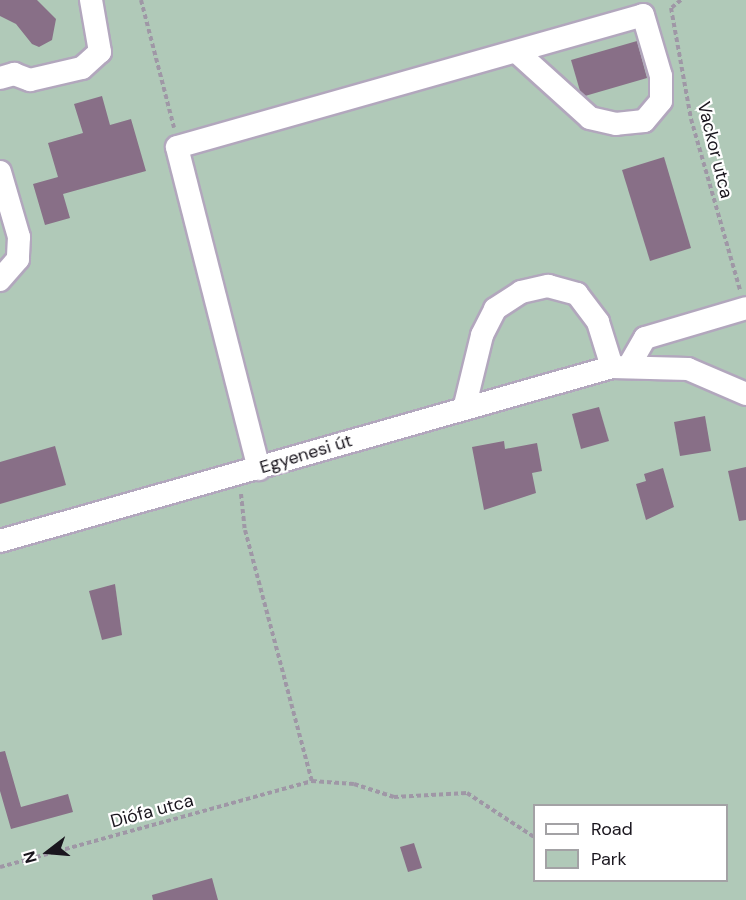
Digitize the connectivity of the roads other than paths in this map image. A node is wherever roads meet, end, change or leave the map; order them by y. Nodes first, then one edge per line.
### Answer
1 (91, 0) edge
2 (518, 53) junction
3 (0, 78) edge
4 (0, 172) edge
5 (0, 280) edge
6 (746, 308) edge
7 (621, 366) junction
8 (746, 394) edge
9 (465, 405) junction
10 (249, 471) junction
11 (0, 541) edge

1 - 3 street
2 - 2 street
2 - 10 street
4 - 5 street
6 - 7 street
7 - 8 street, Egyenesi út
7 - 9 street, Egyenesi út
7 - 9 street
9 - 10 street, Egyenesi út
10 - 11 street, Egyenesi út

